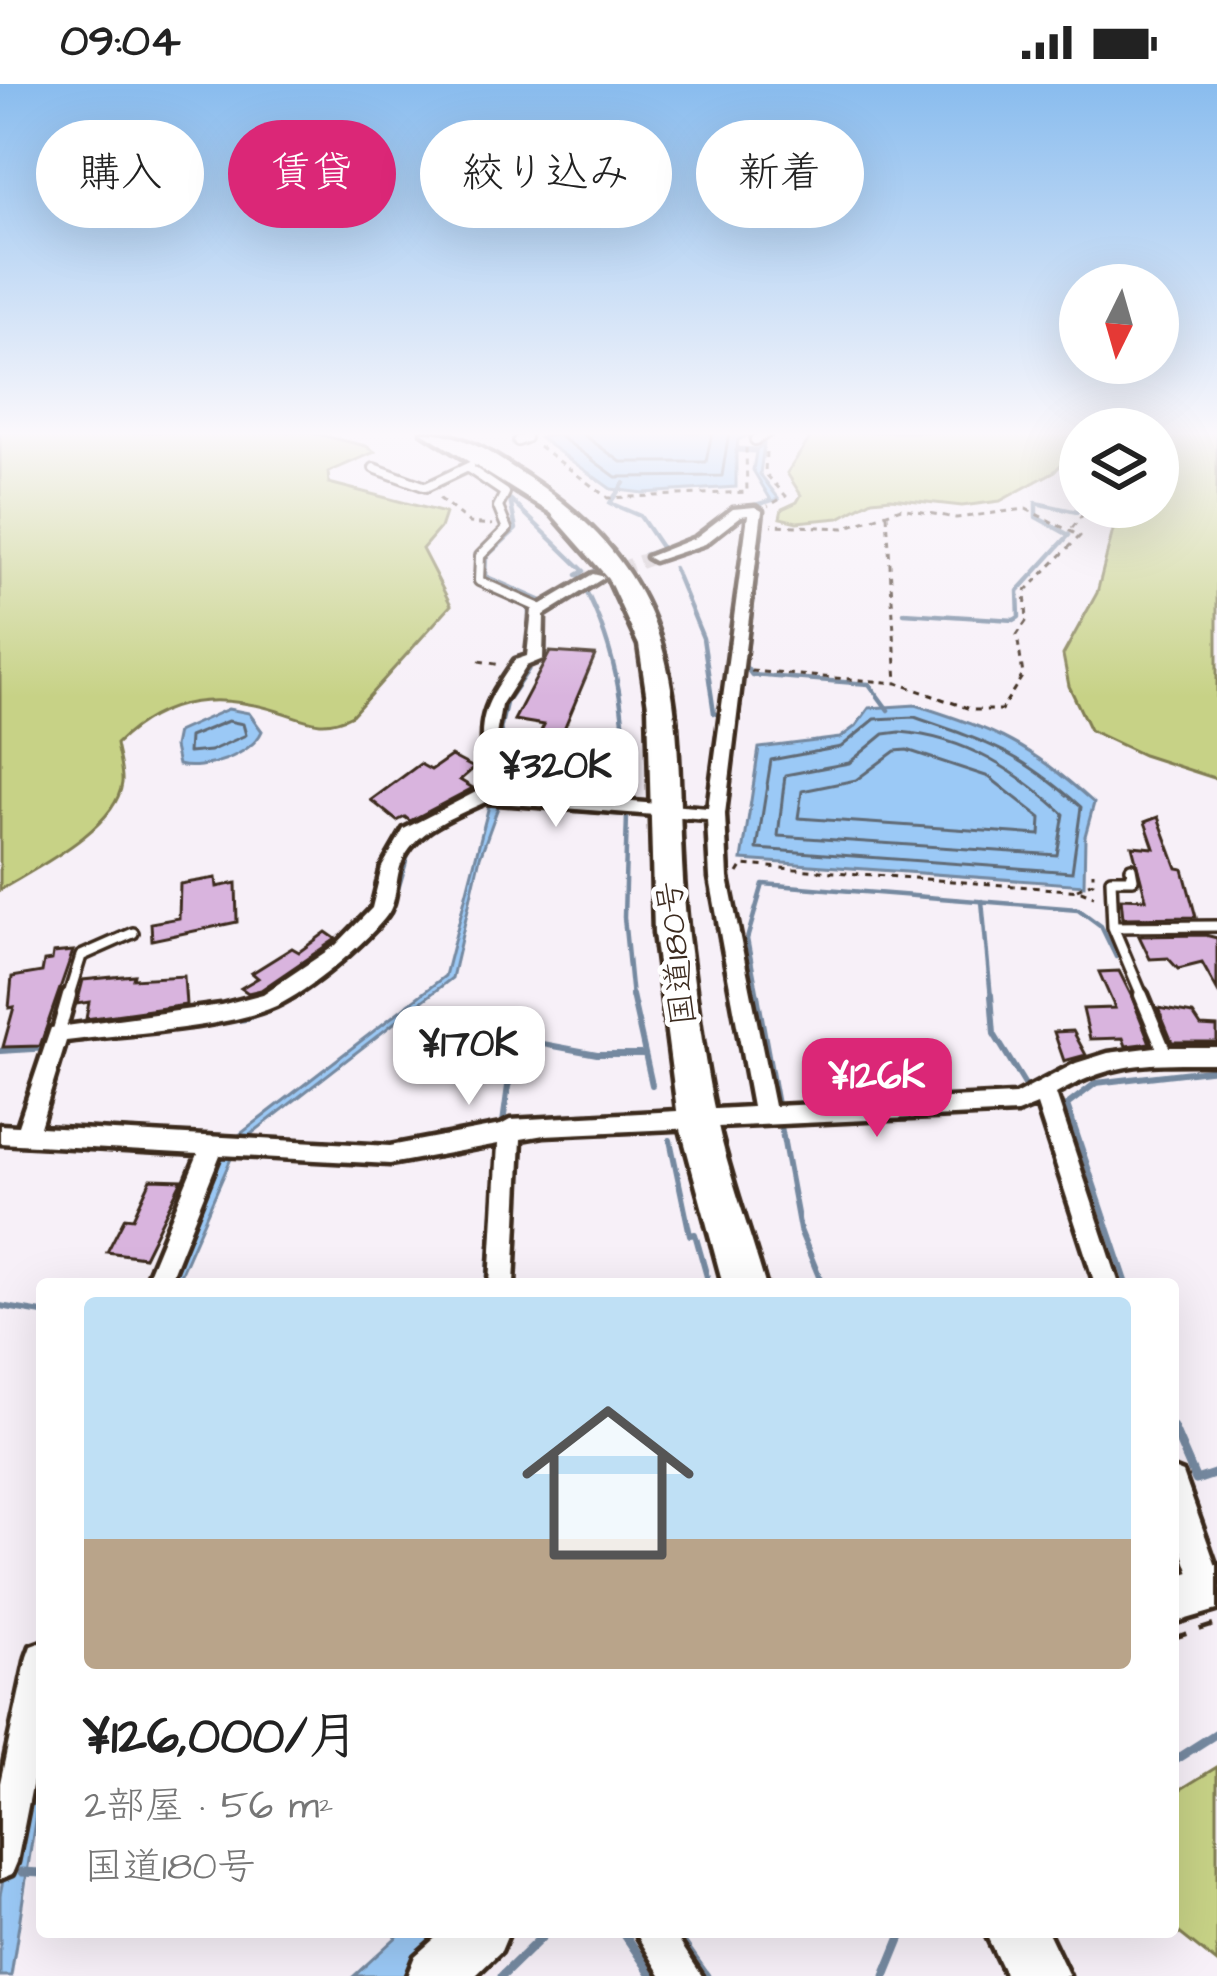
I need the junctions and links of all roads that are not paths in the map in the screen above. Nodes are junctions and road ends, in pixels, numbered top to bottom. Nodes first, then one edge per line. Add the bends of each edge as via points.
1 (504, 520) edge
2 (570, 520) edge
3 (726, 520) edge
4 (755, 520) edge
5 (654, 557) tunnel mouth
6 (598, 577) tunnel mouth
7 (538, 607) junction
8 (482, 796) junction
9 (664, 812) junction
10 (716, 814) junction
11 (1131, 868) dead end
12 (1217, 926) edge
13 (1113, 927) junction
14 (133, 933) dead end
15 (58, 1034) junction
16 (1166, 1055) junction
17 (1217, 1055) edge
18 (1045, 1094) junction
19 (765, 1115) junction
20 (697, 1118) junction
21 (510, 1129) junction
22 (27, 1133) junction
23 (0, 1134) edge
24 (211, 1149) junction
25 (158, 1278) edge
26 (502, 1278) edge
27 (742, 1278) edge
28 (1105, 1278) edge
29 (1179, 1506) edge
30 (1204, 1600) edge
31 (36, 1686) edge
32 (0, 1862) edge
33 (476, 1938) edge
34 (656, 1938) edge
35 (1018, 1938) edge
36 (435, 1976) edge
37 (684, 1976) edge
38 (1039, 1976) edge

1 - 7 lane via 477,575
2 - 9 highway, 国道180号 via 620,576 652,646
3 - 5 street via 700,541
4 - 10 street
6 - 7 street
7 - 8 street via 527,661 493,705 495,776
8 - 9 street
8 - 15 street via 419,824 391,867 379,913 343,950 271,1000
9 - 10 street
9 - 20 highway, 国道180号
10 - 19 street via 719,878
11 - 13 lane via 1133,879 1111,879
12 - 13 lane
13 - 16 lane
14 - 15 lane via 78,961
15 - 22 street
16 - 17 street
16 - 18 street via 1089,1066
18 - 19 street via 1017,1104
18 - 28 street
19 - 20 street
20 - 21 street
20 - 27 highway, 国道180号
21 - 24 street via 390,1155
21 - 26 street
22 - 23 street
22 - 24 street
24 - 25 street
29 - 30 street
31 - 32 street
33 - 36 main road
34 - 37 street
35 - 38 highway

